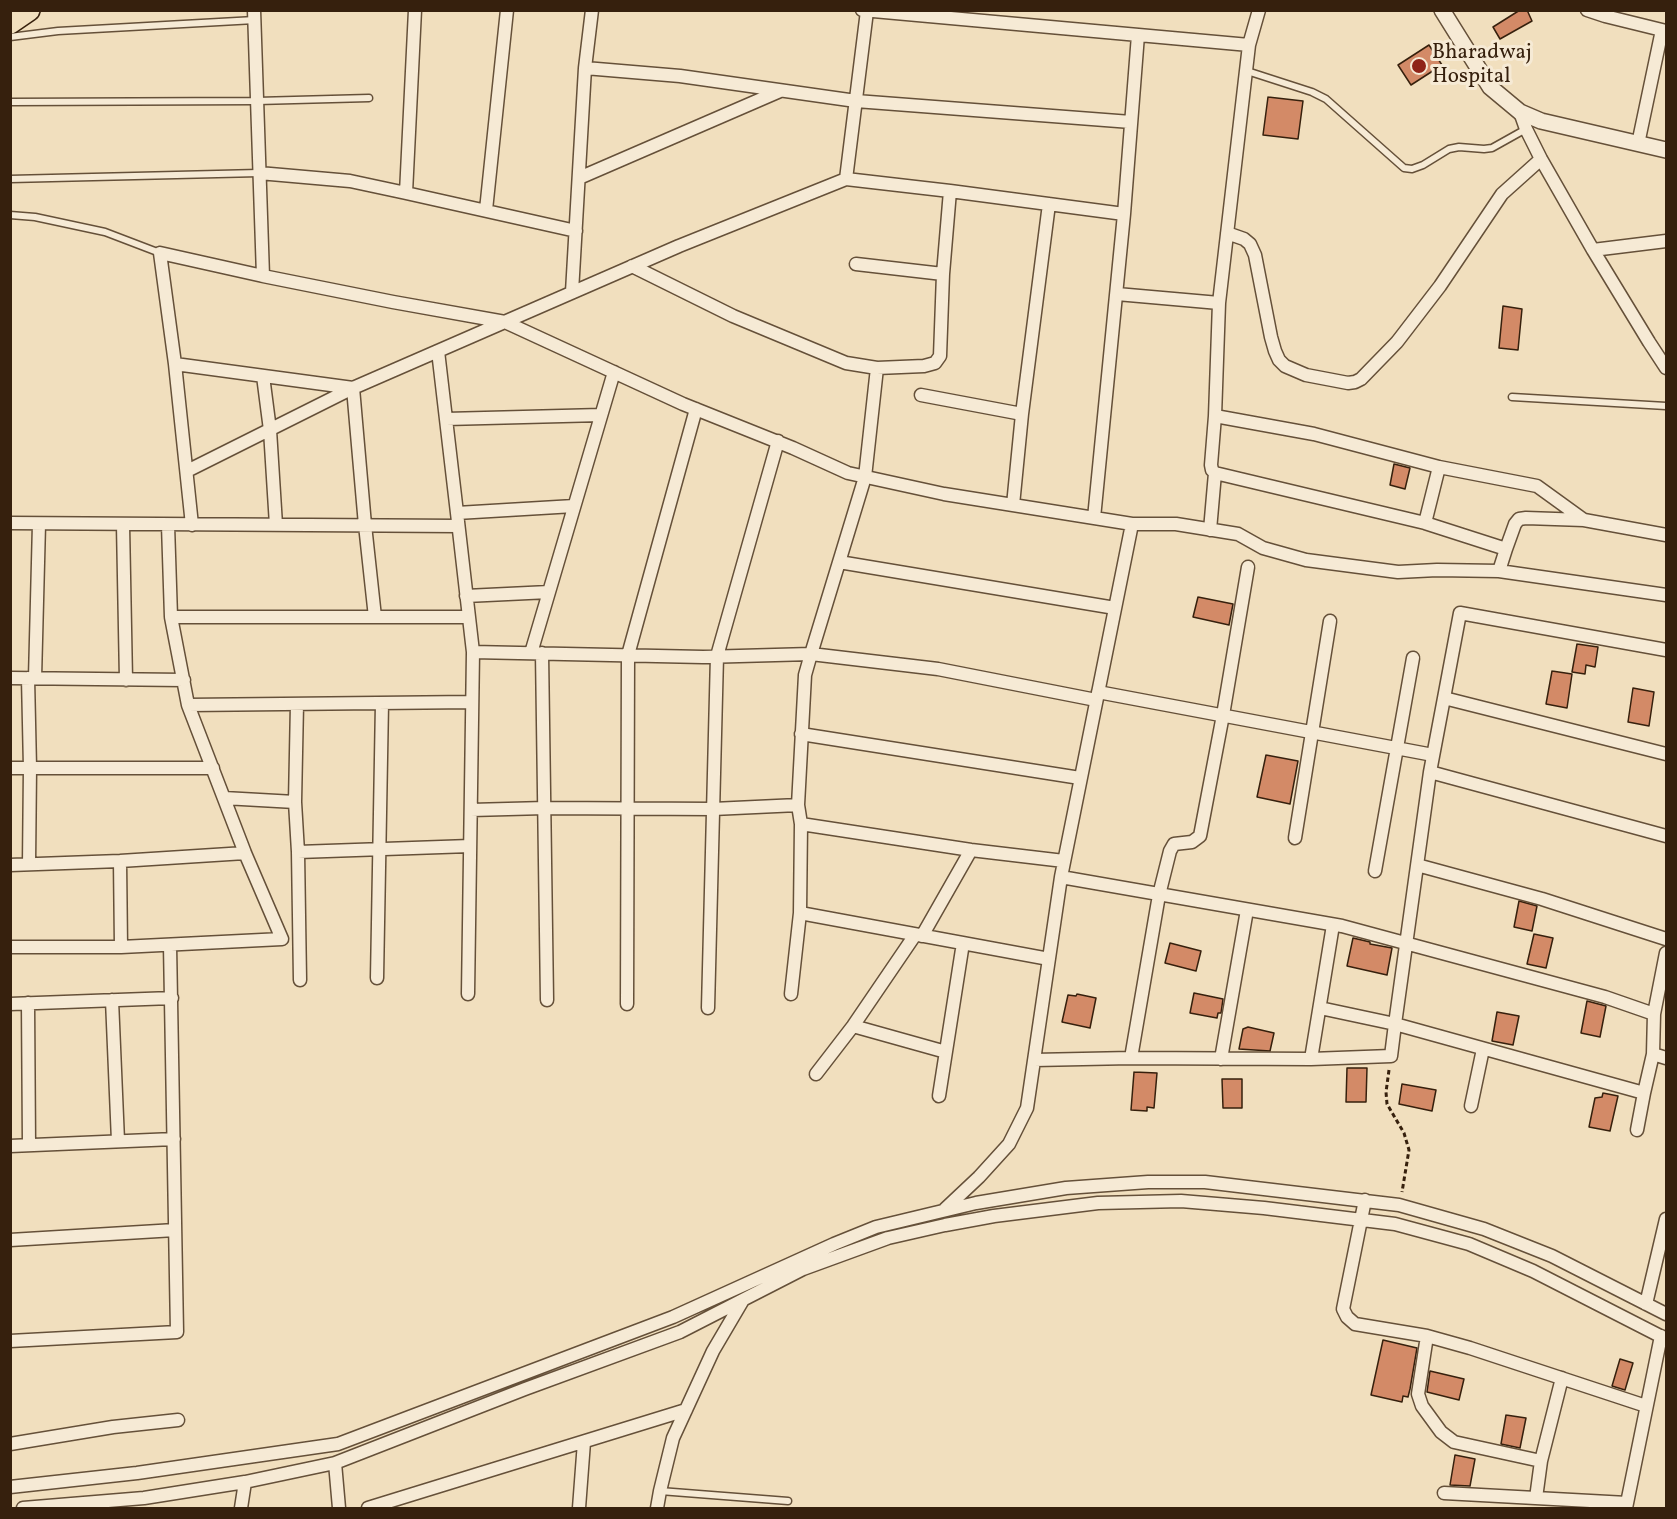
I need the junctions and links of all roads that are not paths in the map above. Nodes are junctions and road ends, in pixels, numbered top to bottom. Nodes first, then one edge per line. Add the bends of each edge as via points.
1 (29, 10) edge
2 (416, 10) edge
3 (507, 10) edge
4 (592, 10) edge
5 (862, 10) edge
6 (1259, 10) edge
7 (1442, 10) edge
8 (1587, 10) edge
9 (867, 11) edge
10 (255, 15) edge
11 (1618, 15) edge
12 (10, 23) edge
13 (1664, 30) edge
14 (1138, 35) junction
15 (10, 37) edge
16 (1250, 45) junction
17 (585, 68) junction
18 (1246, 71) junction
19 (782, 90) junction
20 (369, 98) dead end
21 (257, 100) junction
22 (856, 101) junction
23 (10, 102) edge
24 (1520, 112) junction
25 (1131, 122) junction
26 (1526, 129) junction
27 (1638, 144) junction
28 (1666, 150) edge
29 (1540, 159) junction
30 (259, 173) junction
31 (579, 178) junction
32 (10, 179) edge
33 (846, 179) junction
34 (950, 191) junction
35 (406, 193) junction
36 (1049, 204) junction
37 (486, 210) junction
38 (1124, 213) junction
39 (10, 215) edge
40 (576, 231) junction
41 (1227, 233) junction
42 (1666, 241) edge
43 (1593, 250) junction
44 (160, 253) junction
45 (856, 264) dead end
46 (632, 266) junction
47 (943, 274) junction
48 (263, 276) junction
49 (572, 292) junction
50 (1117, 294) junction
51 (1219, 303) junction
52 (506, 322) junction
53 (438, 351) junction
54 (175, 364) junction
55 (877, 368) junction
56 (1666, 368) edge
57 (614, 372) junction
58 (263, 376) junction
59 (353, 388) junction
60 (921, 395) dead end
61 (1512, 397) dead end
62 (1666, 406) edge
63 (696, 409) junction
64 (1022, 414) junction
65 (601, 415) junction
66 (1215, 416) junction
67 (446, 419) junction
68 (270, 430) junction
69 (778, 441) junction
70 (1439, 467) junction
71 (187, 471) junction
72 (1215, 474) junction
73 (865, 477) junction
74 (1013, 505) junction
75 (574, 506) junction
76 (457, 513) junction
77 (1094, 518) junction
78 (1584, 520) junction
79 (10, 523) edge
80 (1425, 523) junction
81 (39, 524) junction
82 (1132, 524) junction
83 (123, 525) junction
84 (168, 525) junction
85 (192, 525) junction
86 (276, 525) junction
87 (365, 525) junction
88 (458, 526) junction
89 (1210, 530) junction
90 (1666, 535) edge
91 (1506, 549) junction
92 (839, 562) junction
93 (1248, 567) dead end
94 (1498, 571) junction
95 (549, 592) junction
96 (1666, 595) edge
97 (466, 596) junction
98 (1115, 608) junction
99 (171, 617) junction
100 (375, 617) junction
101 (469, 617) junction
102 (1330, 621) dead end
103 (1666, 650) edge
104 (472, 652) junction
105 (536, 653) junction
106 (811, 654) junction
107 (628, 655) junction
108 (717, 656) junction
109 (1413, 658) dead end
110 (10, 678) edge
111 (32, 678) junction
112 (126, 680) junction
113 (184, 680) junction
114 (1097, 696) junction
115 (1444, 698) junction
116 (472, 702) junction
117 (382, 703) junction
118 (297, 704) junction
119 (188, 705) junction
120 (1223, 716) junction
121 (1313, 733) junction
122 (801, 734) junction
123 (1397, 748) junction
124 (1666, 754) edge
125 (1433, 755) junction
126 (10, 768) edge
127 (30, 768) junction
128 (213, 768) junction
129 (1430, 772) junction
130 (1080, 778) junction
131 (224, 798) junction
132 (295, 802) junction
133 (798, 805) junction
134 (545, 808) junction
135 (628, 809) junction
136 (713, 809) junction
137 (471, 810) junction
138 (801, 824) junction
139 (1666, 836) edge
140 (1295, 838) dead end
141 (470, 846) junction
142 (379, 849) junction
143 (971, 850) junction
144 (298, 852) junction
145 (245, 853) junction
146 (120, 861) junction
147 (1064, 861) junction
148 (29, 864) junction
149 (10, 865) edge
150 (1417, 865) junction
151 (1375, 871) dead end
152 (1061, 877) junction
153 (1159, 895) junction
154 (1247, 910) junction
155 (800, 913) junction
156 (1333, 925) junction
157 (918, 935) junction
158 (282, 939) junction
159 (299, 939) junction
160 (1666, 939) edge
161 (963, 943) junction
162 (1406, 944) junction
163 (170, 945) junction
164 (10, 947) edge
165 (121, 947) junction
166 (1666, 953) edge
167 (1049, 959) junction
168 (377, 978) dead end
169 (300, 980) dead end
170 (468, 994) dead end
171 (791, 994) dead end
172 (172, 998) junction
173 (112, 1000) junction
174 (547, 1000) dead end
175 (28, 1003) junction
176 (10, 1004) edge
177 (627, 1004) dead end
178 (708, 1008) dead end
179 (1320, 1008) junction
180 (1654, 1014) junction
181 (1395, 1024) junction
182 (853, 1026) junction
183 (1483, 1049) junction
184 (946, 1052) junction
185 (1653, 1054) junction
186 (1131, 1058) junction
187 (1666, 1058) edge
188 (1221, 1059) junction
189 (1311, 1059) junction
190 (1034, 1060) junction
191 (816, 1074) dead end
192 (1644, 1093) junction
193 (939, 1096) dead end
194 (1471, 1106) dead end
195 (1636, 1130) dead end
196 (174, 1139) junction
197 (118, 1141) junction
198 (29, 1145) junction
199 (10, 1146) edge
200 (1365, 1200) junction
201 (945, 1209) junction
202 (1361, 1220) junction
203 (945, 1225) junction
204 (1666, 1225) edge
205 (175, 1230) junction
206 (10, 1240) edge
207 (741, 1293) junction
208 (1646, 1304) junction
209 (1666, 1314) edge
210 (1427, 1336) junction
211 (1664, 1337) edge
212 (10, 1341) edge
213 (1562, 1378) junction
214 (1646, 1406) junction
215 (686, 1410) junction
216 (178, 1420) dead end
217 (584, 1442) junction
218 (10, 1444) edge
219 (1541, 1461) junction
220 (335, 1463) junction
221 (245, 1482) junction
222 (10, 1488) edge
223 (660, 1491) junction
224 (1444, 1493) dead end
225 (1536, 1498) junction
226 (788, 1501) dead end
227 (143, 1504) edge
228 (1627, 1506) edge
229 (31, 1508) edge
230 (241, 1509) edge
231 (339, 1509) edge
232 (368, 1509) edge
233 (579, 1509) edge
234 (657, 1509) edge

1 - 12 highway
2 - 35 street
3 - 37 street
4 - 17 street
5 - 9 street
6 - 16 street
7 - 24 street via 1490,87
8 - 11 street
9 - 14 street
9 - 22 street
10 - 15 lane
10 - 21 street
11 - 13 street
13 - 27 street
14 - 16 street
14 - 25 street
16 - 18 street
17 - 19 street
17 - 31 street
18 - 26 lane via 1326,99 1404,168 1423,165 1449,149 1492,148
18 - 41 street
19 - 22 street
19 - 31 street
20 - 21 lane
21 - 23 lane
21 - 30 street
22 - 25 street
22 - 33 street
24 - 26 street
24 - 27 street via 1541,121
25 - 38 street
26 - 29 street
27 - 28 street
29 - 41 street via 1502,194 1397,342 1355,382 1306,375 1279,360 1255,255 1244,239
29 - 43 street
30 - 32 lane
30 - 35 street via 350,181
30 - 48 street
31 - 40 street
33 - 34 street
33 - 46 street
34 - 36 street
34 - 47 street
35 - 37 street
36 - 38 street
36 - 64 street
37 - 40 street
38 - 50 street
39 - 44 lane via 105,232
40 - 49 street
41 - 51 street
42 - 43 street
43 - 56 street
44 - 48 street
44 - 54 street
45 - 47 street
46 - 49 street
46 - 55 street via 733,316 846,363
47 - 55 street via 940,356 935,363 924,366
48 - 52 street
49 - 52 street
50 - 51 street
50 - 77 street
51 - 66 street
52 - 53 street
52 - 57 street
53 - 59 street
53 - 67 street
54 - 58 street
54 - 71 street
55 - 73 street
57 - 63 street
57 - 65 street
58 - 59 street
58 - 68 street
59 - 68 street
59 - 87 street
60 - 64 street
61 - 62 lane
63 - 69 street
63 - 107 street
64 - 74 street
65 - 67 street
65 - 75 street
66 - 70 street via 1314,434
66 - 72 street via 1211,465
67 - 76 street
68 - 71 street
68 - 86 street
69 - 73 street
69 - 108 street
70 - 78 street via 1537,486
70 - 80 street
71 - 85 street
72 - 80 street
72 - 89 street
73 - 74 street
73 - 92 street
74 - 77 street
75 - 76 street
75 - 95 street
76 - 88 street
77 - 82 street
78 - 90 street
78 - 91 street via 1519,519
79 - 81 street
80 - 91 street
81 - 83 street
81 - 111 street
82 - 89 street via 1176,524
82 - 98 street
83 - 84 street
83 - 112 street
84 - 85 street
84 - 99 street
85 - 86 street
86 - 87 street
87 - 88 street
87 - 100 street
88 - 97 street
89 - 94 street via 1238,534 1263,548 1306,560 1398,572
91 - 94 street
92 - 98 street
92 - 106 street
93 - 120 street
94 - 96 street
95 - 97 street
95 - 105 street
97 - 101 street
98 - 114 street
99 - 100 street
99 - 113 street
100 - 101 street
101 - 104 street
102 - 121 street
103 - 115 street via 1460,613
104 - 105 street
104 - 116 street
105 - 107 street
105 - 134 street
106 - 108 street
106 - 114 street via 938,669
106 - 122 street via 805,675
107 - 108 street
107 - 135 street
108 - 136 street
109 - 123 street
110 - 111 street
111 - 112 street
111 - 127 street
112 - 113 street
113 - 119 street
114 - 120 street
114 - 130 street
115 - 124 street
115 - 125 street
116 - 117 street
116 - 137 street
117 - 118 street
117 - 142 street
118 - 119 street
118 - 132 street
119 - 128 street
120 - 121 street
120 - 153 street via 1200,836 1192,842 1174,843
121 - 123 street
121 - 140 street
122 - 130 street
122 - 133 street
123 - 125 street
123 - 151 street
125 - 129 street
126 - 127 street
127 - 128 street
127 - 148 street
128 - 131 street
129 - 139 street
129 - 150 street
130 - 147 street
131 - 132 street
131 - 145 street
132 - 144 street
133 - 136 street
133 - 138 street
134 - 135 street
134 - 137 street
134 - 174 street
135 - 136 street
135 - 177 street
136 - 178 street
137 - 141 street
138 - 143 street
138 - 155 street
141 - 142 street
141 - 170 street
142 - 144 street
142 - 168 street
143 - 147 street
143 - 157 street
144 - 159 street
145 - 146 street
145 - 158 street
146 - 148 street
146 - 165 street
147 - 152 street
148 - 149 street
150 - 160 street via 1542,899
150 - 162 street
152 - 153 street
152 - 167 street
153 - 154 street
153 - 186 street
154 - 156 street
154 - 188 street
155 - 157 street
155 - 171 street
156 - 162 street
156 - 179 street
157 - 161 street
157 - 182 street
158 - 159 street
158 - 163 street
159 - 169 street
161 - 167 street
161 - 184 street
162 - 180 street via 1605,997
162 - 181 street
163 - 165 street
163 - 172 street
164 - 165 street
166 - 180 street
167 - 190 street
172 - 173 street
172 - 196 street
173 - 175 street
173 - 197 street
175 - 176 street
175 - 198 street
179 - 181 street
179 - 189 street
180 - 185 street
181 - 183 street
181 - 189 street via 1391,1056
182 - 184 street
182 - 191 street
183 - 192 street
183 - 194 street
184 - 193 street
185 - 187 street
185 - 192 street
186 - 188 street
186 - 190 street
188 - 189 street
190 - 201 street via 1027,1108 1009,1144
192 - 195 street
196 - 197 street
196 - 205 street
197 - 198 street
198 - 199 street
200 - 201 street via 1205,1182 1148,1182 1066,1188
200 - 202 street
200 - 208 street via 1399,1205 1484,1229 1552,1256
201 - 203 street
201 - 207 street via 876,1227 834,1244
202 - 203 street via 1180,1201 1098,1203
202 - 210 street via 1343,1309 1347,1317 1355,1324
202 - 211 street via 1395,1224 1469,1244 1533,1271
203 - 207 street via 888,1238
204 - 208 street
205 - 206 street
205 - 212 street via 177,1332
207 - 215 street
207 - 220 street via 680,1332
207 - 222 street via 338,1444
208 - 209 street
210 - 213 street
210 - 219 street via 1418,1394 1441,1432 1454,1442
211 - 214 street
213 - 214 street
213 - 219 street
214 - 228 street
215 - 217 street
215 - 223 street via 673,1438
216 - 218 street
217 - 232 street
217 - 233 street
219 - 225 street
220 - 221 street
220 - 231 street
221 - 227 street
221 - 230 street
223 - 226 lane
223 - 234 street
224 - 225 street
225 - 228 street
227 - 229 street

